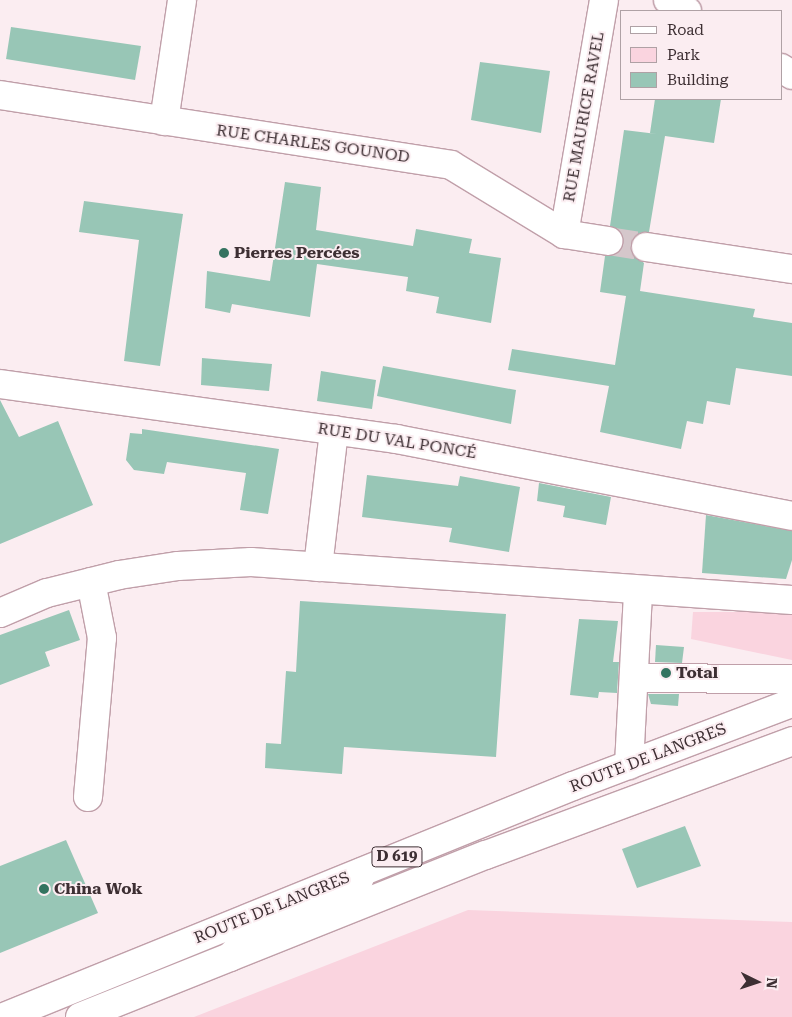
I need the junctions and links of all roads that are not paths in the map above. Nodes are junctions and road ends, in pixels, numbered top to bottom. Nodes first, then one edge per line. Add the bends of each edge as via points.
1 (182, 0) edge
2 (604, 0) edge
3 (668, 0) edge
4 (684, 10) edge
5 (0, 95) edge
6 (164, 121) junction
7 (564, 234) junction
8 (608, 241) tunnel mouth
9 (646, 247) tunnel mouth
10 (792, 269) edge
11 (0, 384) edge
12 (334, 430) junction
13 (792, 516) edge
14 (318, 566) junction
15 (91, 582) junction
16 (638, 592) junction
17 (792, 600) edge
18 (0, 613) edge
19 (634, 678) junction
20 (792, 679) edge
21 (792, 703) edge
22 (792, 741) edge
23 (629, 765) junction
24 (88, 798) dead end
25 (362, 872) junction
26 (230, 957) junction
27 (4, 1017) edge
28 (80, 1017) edge

1 - 6 street
2 - 7 street, RUE MAURICE RAVEL
3 - 4 street
5 - 6 street, RUE CHARLES GOUNOD
6 - 7 street, RUE CHARLES GOUNOD via 451,164
7 - 8 street, RUE CHARLES GOUNOD
9 - 10 street
11 - 12 street, RUE DU VAL PONCÉ
12 - 13 street, RUE DU VAL PONCÉ via 528,463
12 - 14 street
14 - 15 street via 251,562 187,565
14 - 16 street
15 - 18 street via 47,593
15 - 24 street via 102,638
16 - 17 street
16 - 19 street
19 - 20 street
19 - 23 street
21 - 23 street, ROUTE DE LANGRES / D 619
22 - 26 street, D 619 via 486,855
23 - 25 street, ROUTE DE LANGRES / D 619
25 - 26 street via 357,885 346,895 256,930
25 - 27 street, ROUTE DE LANGRES / D 619
26 - 28 street, D 619

